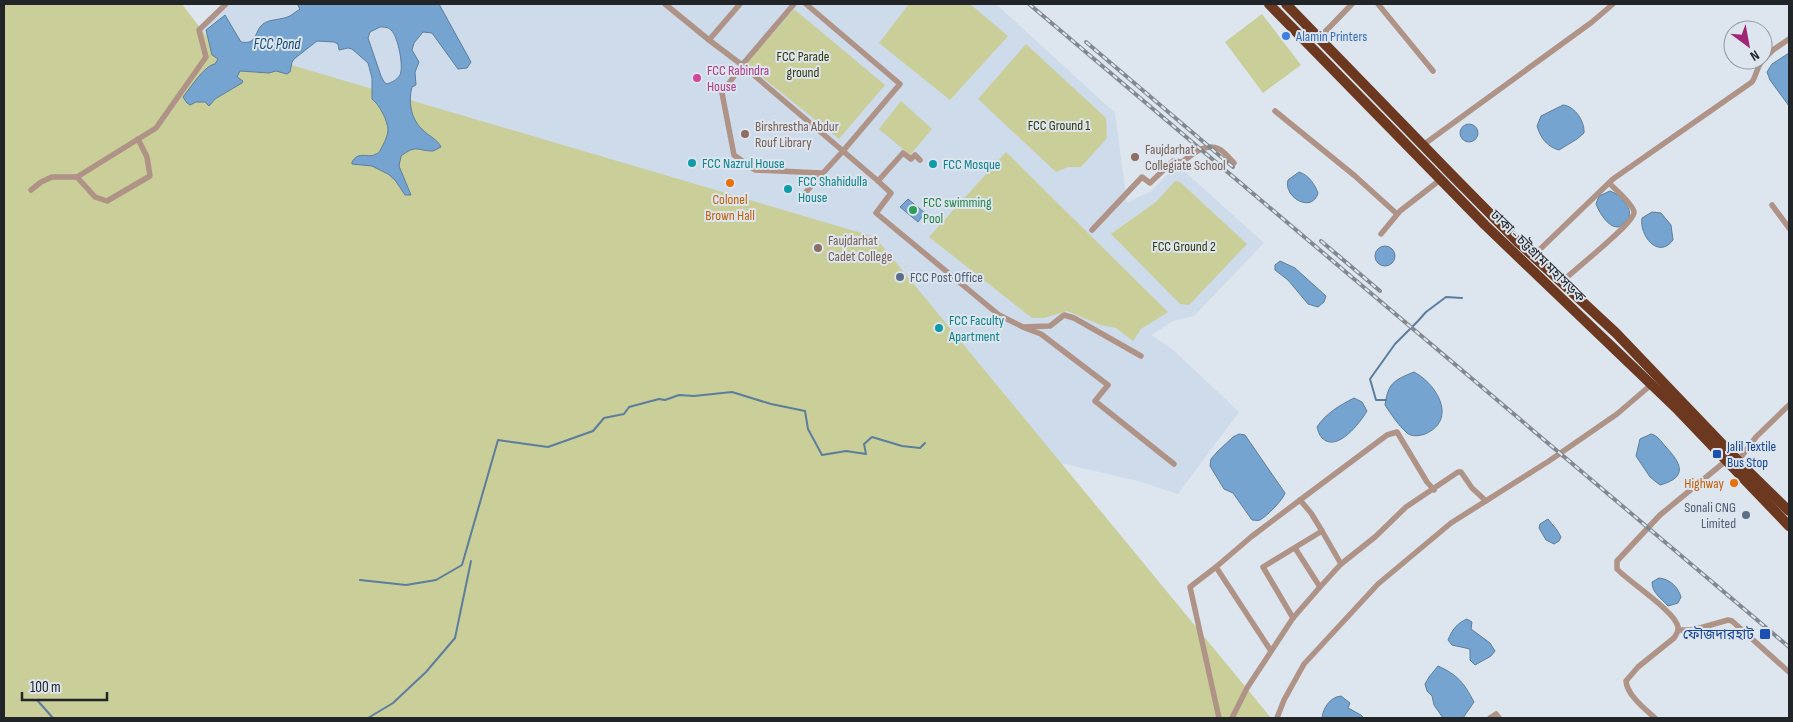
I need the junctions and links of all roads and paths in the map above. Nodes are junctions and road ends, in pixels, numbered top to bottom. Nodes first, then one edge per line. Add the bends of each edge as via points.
1 (226, 4) edge
2 (665, 4) edge
3 (740, 4) edge
4 (794, 4) edge
5 (806, 4) edge
6 (1269, 4) edge
7 (1286, 4) edge
8 (1352, 4) edge
9 (1378, 4) edge
10 (1613, 4) edge
11 (1320, 37) junction
12 (1789, 39) edge
13 (710, 40) junction
14 (1773, 50) edge
15 (742, 65) junction
16 (1433, 70) dead end
17 (1756, 70) edge
18 (1275, 111) dead end
19 (138, 139) junction
20 (1424, 145) junction
21 (843, 151) junction
22 (920, 160) dead end
23 (1234, 163) dead end
24 (822, 173) junction
25 (77, 177) junction
26 (1440, 180) junction
27 (878, 182) junction
28 (1609, 183) junction
29 (31, 190) dead end
30 (805, 193) dead end
31 (1772, 205) dead end
32 (1397, 214) junction
33 (1789, 228) edge
34 (1092, 230) dead end
35 (1381, 234) dead end
36 (1534, 255) junction
37 (1562, 282) junction
38 (1023, 327) junction
39 (1141, 356) dead end
40 (1652, 384) junction
41 (1789, 405) edge
42 (1727, 460) junction
43 (1738, 461) junction
44 (1174, 464) dead end
45 (1434, 490) junction
46 (1300, 500) junction
47 (1486, 501) junction
48 (1787, 505) edge
49 (1789, 526) edge
50 (1322, 531) junction
51 (1295, 548) junction
52 (1341, 564) junction
53 (1216, 567) junction
54 (1320, 588) junction
55 (1293, 618) junction
56 (1678, 630) junction
57 (1271, 652) junction
58 (1789, 672) edge
59 (1219, 718) edge
60 (1232, 718) edge
61 (1277, 718) edge
62 (1490, 718) edge
63 (1499, 718) edge
64 (1655, 718) edge

1 - 19 street via 199,30 206,56 204,60 156,128
2 - 13 street
3 - 13 street
4 - 15 street
5 - 21 street via 900,84
6 - 26 highway, ঢাকা - চট্টগ্রাম মহাসড়ক
7 - 11 highway, ঢাকা - চট্টগ্রাম মহাসড়ক
8 - 11 street
9 - 16 street
10 - 20 street
11 - 20 highway, ঢাকা - চট্টগ্রাম মহাসড়ক
12 - 14 street
13 - 15 street
15 - 21 street
15 - 24 street via 722,93 734,155 756,170
17 - 28 street via 1755,78 1745,87
18 - 32 street
19 - 25 street
19 - 25 street via 147,158 150,176 140,183 107,201 94,197
20 - 36 highway, ঢাকা - চট্টগ্রাম মহাসড়ক
21 - 24 street
21 - 27 street
22 - 27 street via 915,155 911,159 902,153
23 - 34 street via 1219,149 1211,148 1200,150 1182,162 1173,161 1150,183 1142,177
24 - 30 street
25 - 29 street via 52,177
26 - 32 street
26 - 40 highway, ঢাকা - চট্টগ্রাম মহাসড়ক
27 - 38 street via 891,193 876,213 999,315
28 - 36 street
28 - 37 street via 1630,205 1633,217
31 - 33 street
32 - 35 street
36 - 37 highway, ঢাকা - চট্টগ্রাম মহাসড়ক
37 - 43 highway, ঢাকা - চট্টগ্রাম মহাসড়ক
38 - 39 street via 1050,326 1064,314
38 - 44 street via 1041,334 1108,385 1095,401
40 - 42 highway, ঢাকা - চট্টগ্রাম মহাসড়ক
40 - 47 street via 1617,414
41 - 43 street via 1756,437
42 - 49 highway, ঢাকা - চট্টগ্রাম মহাসড়ক
42 - 56 street via 1660,515 1617,560 1617,569 1674,620
43 - 48 highway, ঢাকা - চট্টগ্রাম মহাসড়ক
45 - 46 street via 1397,432 1372,445
45 - 47 street via 1461,472
45 - 52 street via 1406,507
46 - 50 street
46 - 53 street
47 - 61 street via 1451,523 1378,584 1304,664
50 - 51 street
50 - 52 street
51 - 54 street
51 - 55 street via 1263,567
52 - 54 street
53 - 57 street
53 - 59 street via 1190,587
54 - 55 street
55 - 57 street
56 - 58 street via 1732,621
56 - 64 street via 1674,638 1626,681 1631,693
57 - 60 street
62 - 63 street via 1496,714

